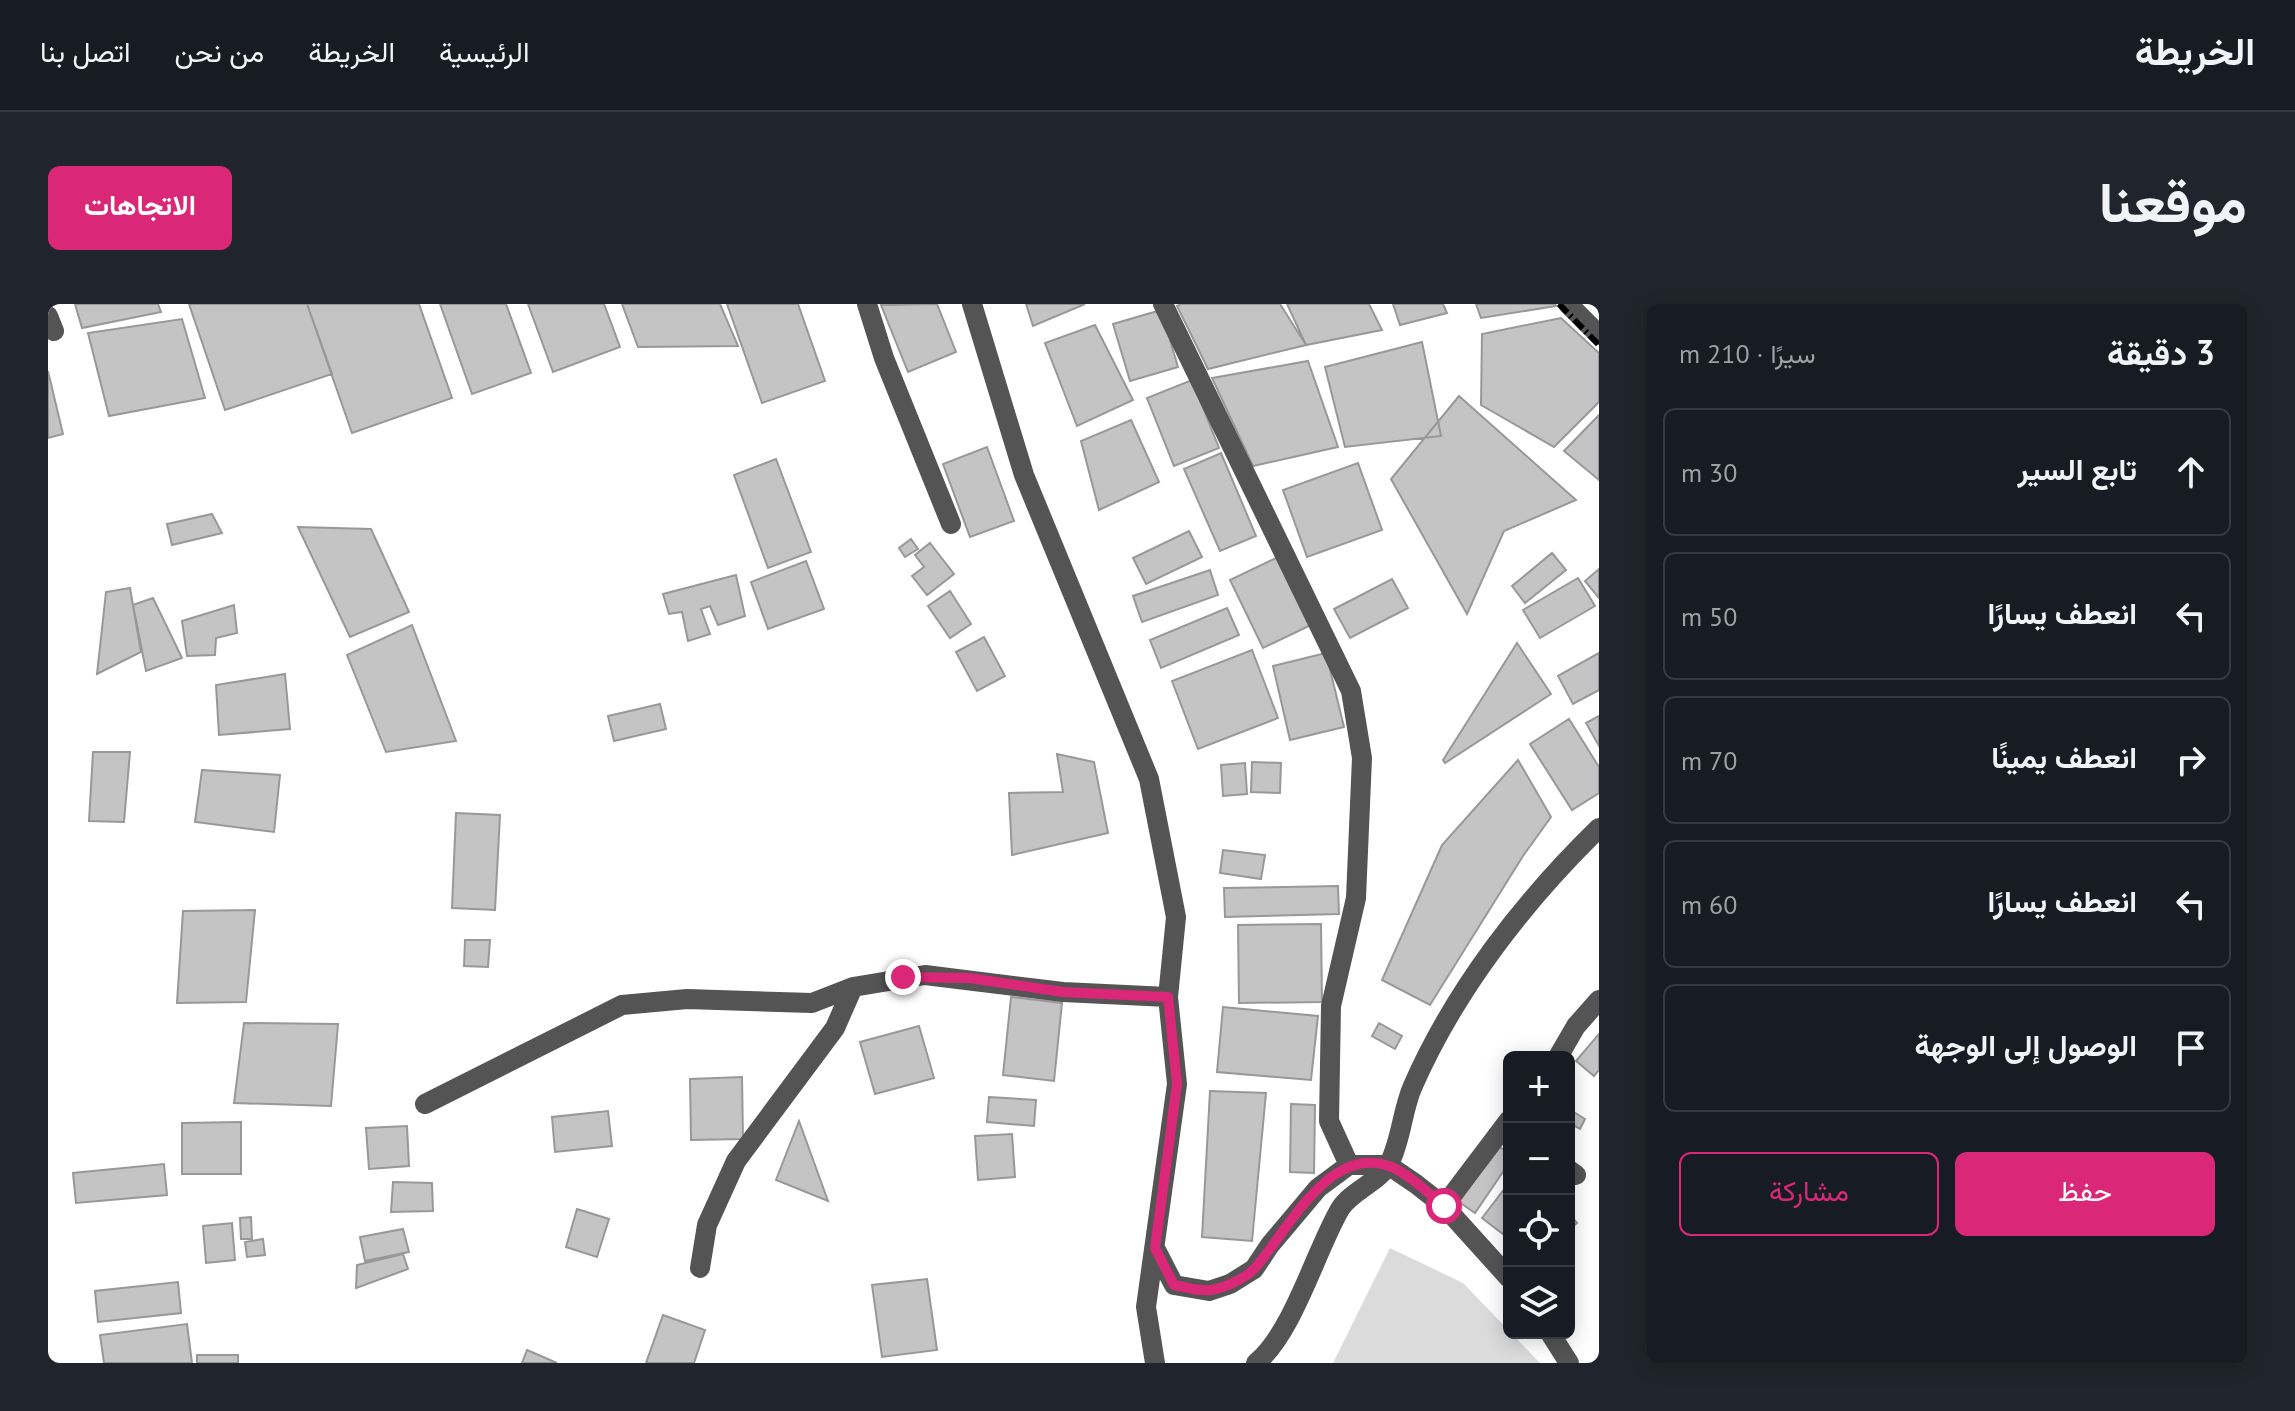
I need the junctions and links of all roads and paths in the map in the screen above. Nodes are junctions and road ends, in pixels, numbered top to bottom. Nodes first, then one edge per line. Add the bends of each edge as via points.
1 (867, 304) edge
2 (972, 304) edge
3 (1163, 304) edge
4 (1568, 304) edge
5 (1599, 335) edge
6 (951, 524) dead end
7 (1599, 828) edge
8 (853, 987) junction
9 (1168, 997) junction
10 (1599, 1000) edge
11 (1561, 1051) edge
12 (425, 1104) dead end
13 (1503, 1131) edge
14 (1349, 1165) junction
15 (1388, 1165) junction
16 (1444, 1206) junction
17 (1155, 1248) junction
18 (700, 1268) dead end
19 (1503, 1271) edge
20 (1554, 1339) edge
21 (1155, 1363) edge
22 (1256, 1363) edge
23 (1569, 1363) edge

1 - 6 street
2 - 9 street via 1024,475 1149,779 1176,917
3 - 14 street via 1351,691 1362,758 1356,898 1331,1006 1329,1121
4 - 5 street
7 - 15 street via 1550,876 1440,1031 1411,1090
8 - 9 street via 925,975 1063,992
8 - 12 street via 812,1003 687,999 622,1005
8 - 18 street via 835,1028 736,1161 707,1225
9 - 17 street via 1177,1084
10 - 11 street
13 - 16 street
14 - 15 street
14 - 17 street via 1318,1188 1254,1269 1230,1284 1209,1291 1174,1285
15 - 16 street
15 - 22 street via 1342,1207 1308,1281
16 - 19 street
17 - 21 street via 1146,1307
20 - 23 street

